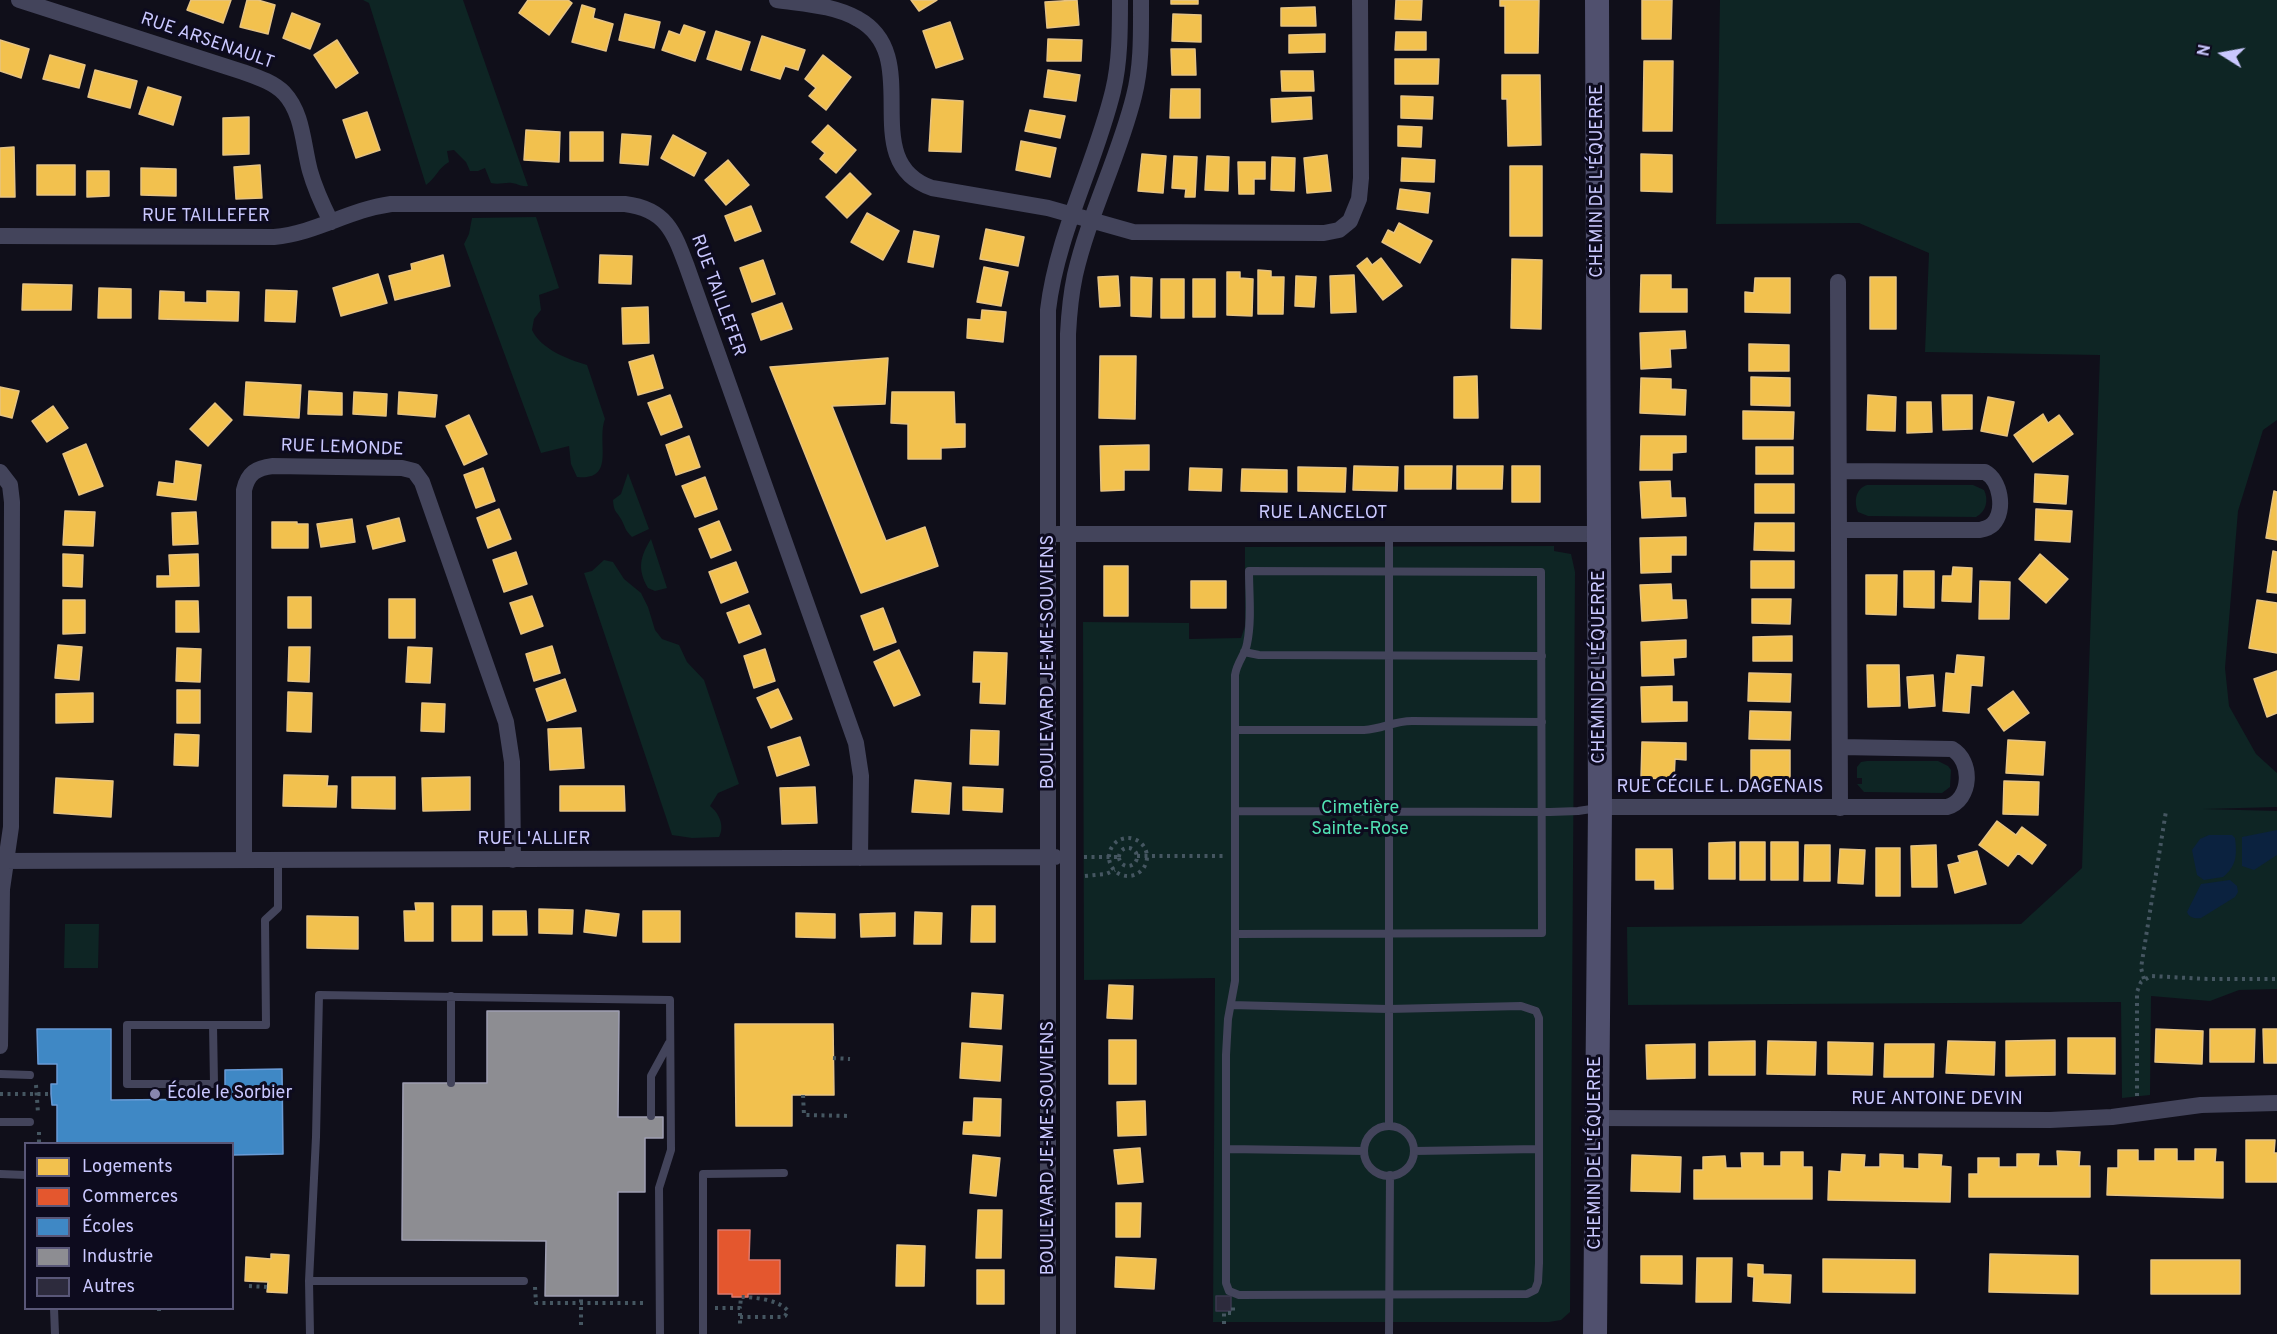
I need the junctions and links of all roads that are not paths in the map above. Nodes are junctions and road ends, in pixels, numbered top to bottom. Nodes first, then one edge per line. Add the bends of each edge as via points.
1 (19, 0) edge
2 (777, 0) edge
3 (1120, 0) edge
4 (1141, 0) edge
5 (1360, 0) edge
6 (1597, 0) edge
7 (1072, 215) junction
8 (1092, 221) junction
9 (331, 222) junction
10 (0, 236) edge
11 (1838, 282) dead end
12 (1839, 471) junction
13 (0, 472) edge
14 (1839, 531) junction
15 (1068, 534) junction
16 (1389, 534) junction
17 (1599, 534) junction
18 (1047, 535) junction
19 (1388, 572) junction
20 (1244, 652) junction
21 (1389, 656) junction
22 (1542, 656) junction
23 (1542, 722) junction
24 (1388, 724) junction
25 (1235, 730) junction
26 (1840, 747) junction
27 (1600, 807) junction
28 (1840, 808) junction
29 (1235, 811) junction
30 (1389, 811) junction
31 (1542, 811) junction
32 (1047, 857) junction
33 (1075, 857) junction
34 (860, 858) junction
35 (243, 859) junction
36 (278, 859) junction
37 (3, 860) edge
38 (513, 860) junction
39 (1388, 933) junction
40 (1236, 934) junction
41 (451, 996) junction
42 (1231, 1005) junction
43 (1388, 1008) junction
44 (213, 1025) junction
45 (670, 1041) junction
46 (0, 1046) edge
47 (0, 1074) edge
48 (30, 1074) dead end
49 (451, 1083) dead end
50 (2277, 1103) edge
51 (651, 1116) dead end
52 (1596, 1118) junction
53 (0, 1122) edge
54 (30, 1122) dead end
55 (1389, 1126) junction
56 (1227, 1149) junction
57 (1539, 1149) junction
58 (1414, 1150) junction
59 (1364, 1151) junction
60 (784, 1173) dead end
61 (0, 1174) edge
62 (24, 1175) edge
63 (1390, 1175) junction
64 (309, 1281) junction
65 (524, 1281) dead end
66 (1389, 1296) junction
67 (54, 1310) edge
68 (54, 1334) edge
69 (310, 1334) edge
70 (660, 1334) edge
71 (703, 1334) edge
72 (1048, 1334) edge
73 (1068, 1334) edge
74 (1389, 1334) edge
75 (1595, 1334) edge

1 - 9 street, RUE ARSENAULT via 243,72 280,90 293,105 314,183
2 - 7 street via 848,13 877,34 890,68 897,159 917,182
3 - 7 street, BOULEVARD JE-ME-SOUVIENS via 1113,89
4 - 8 street, BOULEVARD JE-ME-SOUVIENS via 1137,85
5 - 8 street via 1360,191 1354,214 1345,226 1324,233 1142,232
6 - 17 street, CHEMIN DE L'ÉQUERRE
7 - 8 street
7 - 18 street, BOULEVARD JE-ME-SOUVIENS via 1054,270 1048,310
8 - 15 street, BOULEVARD JE-ME-SOUVIENS via 1075,274 1069,320
9 - 10 street, RUE TAILLEFER via 307,232 264,238
9 - 34 street, RUE TAILLEFER via 391,204 614,204 648,209 666,222 679,244 856,743 861,776
11 - 12 street, RUE CÉCILE L. DAGENAIS
12 - 14 street, RUE CÉCILE L. DAGENAIS
12 - 14 street via 1985,472 1995,480 1999,501 1995,522 1980,530
13 - 37 street via 10,485 12,502 11,827
14 - 26 street, RUE CÉCILE L. DAGENAIS
15 - 16 street, RUE LANCELOT
15 - 18 street, RUE LANCELOT
15 - 33 street, BOULEVARD JE-ME-SOUVIENS
16 - 17 street, RUE LANCELOT
16 - 19 lane
17 - 27 street, CHEMIN DE L'ÉQUERRE
18 - 32 street, BOULEVARD JE-ME-SOUVIENS
19 - 20 lane via 1249,572 1248,637
19 - 21 lane
19 - 22 lane via 1541,572
20 - 21 lane
20 - 25 lane via 1236,666
21 - 22 lane
21 - 24 lane
22 - 23 lane
23 - 24 lane
23 - 31 lane
24 - 25 lane via 1364,730
24 - 30 lane
25 - 29 lane
26 - 28 street, RUE CÉCILE L. DAGENAIS
26 - 28 street, RUE CÉCILE L. DAGENAIS via 1952,749 1962,758 1966,778 1962,798 1947,807
27 - 28 street, RUE CÉCILE L. DAGENAIS
27 - 31 lane
27 - 52 street, CHEMIN DE L'ÉQUERRE
29 - 30 lane
29 - 40 lane
30 - 31 lane
30 - 39 lane
31 - 39 lane via 1542,933
32 - 33 street, RUE L'ALLIER
32 - 34 street, RUE L'ALLIER
32 - 72 street, BOULEVARD JE-ME-SOUVIENS
33 - 73 street, BOULEVARD JE-ME-SOUVIENS
34 - 38 street, RUE L'ALLIER
35 - 36 street, RUE L'ALLIER
35 - 37 street, RUE L'ALLIER
35 - 38 street, RUE LEMONDE via 244,490 251,473 273,466 402,468 414,471 422,482 506,722 512,762
36 - 38 street, RUE L'ALLIER
36 - 44 lane via 278,908 265,920 266,1025
37 - 46 street
39 - 40 lane
39 - 43 lane
40 - 42 lane
41 - 45 lane via 670,1000
41 - 49 lane
41 - 64 lane via 319,995
42 - 43 lane
42 - 56 lane via 1226,1047
43 - 55 lane
43 - 57 lane via 1521,1006 1536,1011
44 - 44 lane via 127,1025 127,1083 214,1084
45 - 51 lane via 651,1076
45 - 70 lane via 670,1150 659,1188
47 - 48 lane
50 - 52 street, RUE ANTOINE DEVIN via 2189,1106 2112,1117 2037,1120
52 - 75 street, CHEMIN DE L'ÉQUERRE
53 - 54 lane
55 - 58 lane via 1402,1129
55 - 59 lane via 1372,1133
56 - 59 lane
56 - 66 lane via 1229,1291 1247,1295
57 - 58 lane
57 - 66 lane via 1539,1275 1533,1293
58 - 63 lane via 1406,1168
59 - 63 lane via 1373,1170
60 - 71 lane via 703,1174
61 - 62 lane
63 - 66 lane
64 - 65 lane
64 - 69 lane
66 - 74 lane
67 - 68 lane

